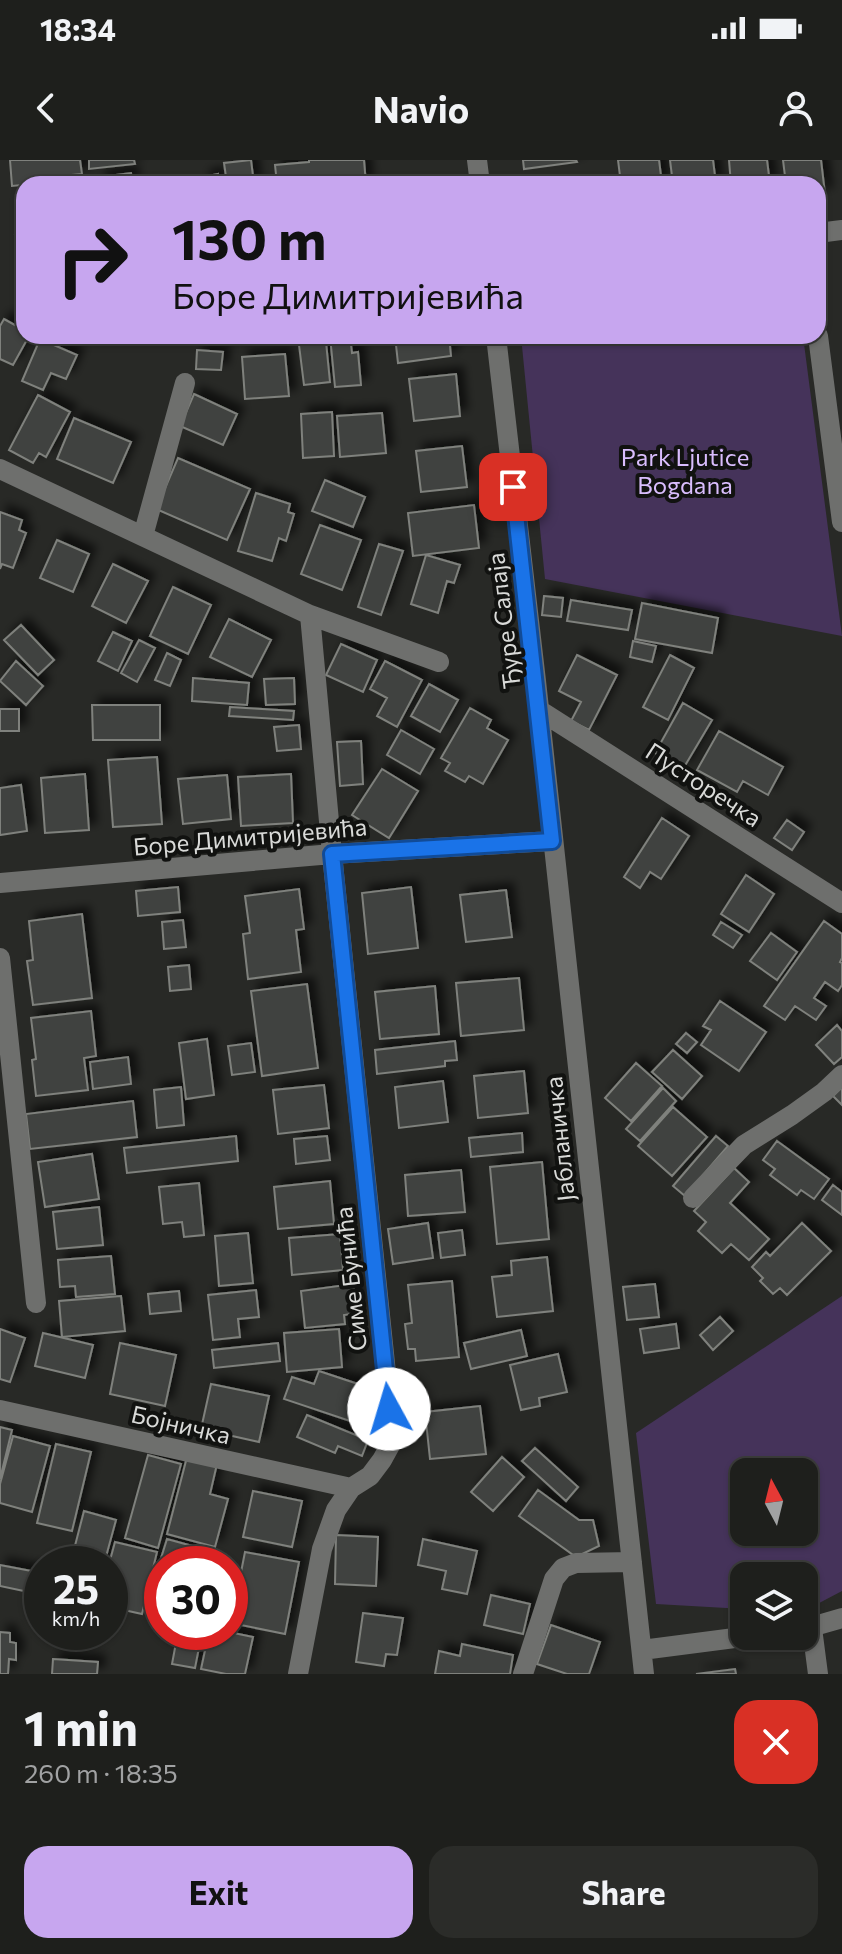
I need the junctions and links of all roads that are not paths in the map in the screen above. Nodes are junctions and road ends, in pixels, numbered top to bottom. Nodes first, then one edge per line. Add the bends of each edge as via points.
1 (497, 344) edge
2 (819, 344) edge
3 (185, 383) dead end
4 (0, 469) edge
5 (842, 522) edge
6 (143, 536) junction
7 (310, 615) junction
8 (439, 662) dead end
9 (539, 710) junction
10 (552, 841) junction
11 (332, 854) junction
12 (0, 883) edge
13 (842, 903) edge
14 (0, 958) edge
15 (842, 1075) edge
16 (693, 1198) dead end
17 (36, 1303) dead end
18 (0, 1410) edge
19 (351, 1488) junction
20 (632, 1562) junction
21 (842, 1618) edge
22 (818, 1626) edge
23 (730, 1639) edge
24 (642, 1650) junction
25 (813, 1650) edge
26 (298, 1674) edge
27 (523, 1674) edge
28 (644, 1674) edge
29 (818, 1674) edge

1 - 9 street, Ђуре Салаја
2 - 5 street
3 - 6 street
4 - 6 street
6 - 7 street
7 - 8 street
7 - 11 street
9 - 10 street, Јабланичка
9 - 13 street, Пусторечка
10 - 11 street, Боре Димитријевића
10 - 20 street, Јабланичка
11 - 12 street, Боре Димитријевића
11 - 19 street, Симе Бунића via 393,1440 370,1476
14 - 17 street
15 - 16 street via 744,1145
18 - 19 street, Бојничка
19 - 26 street, Симе Бунића via 336,1510 322,1549
20 - 24 street, Јабланичка
20 - 27 street via 563,1568 554,1579
21 - 22 street
23 - 24 street
24 - 28 street, Јабланичка
25 - 29 street

